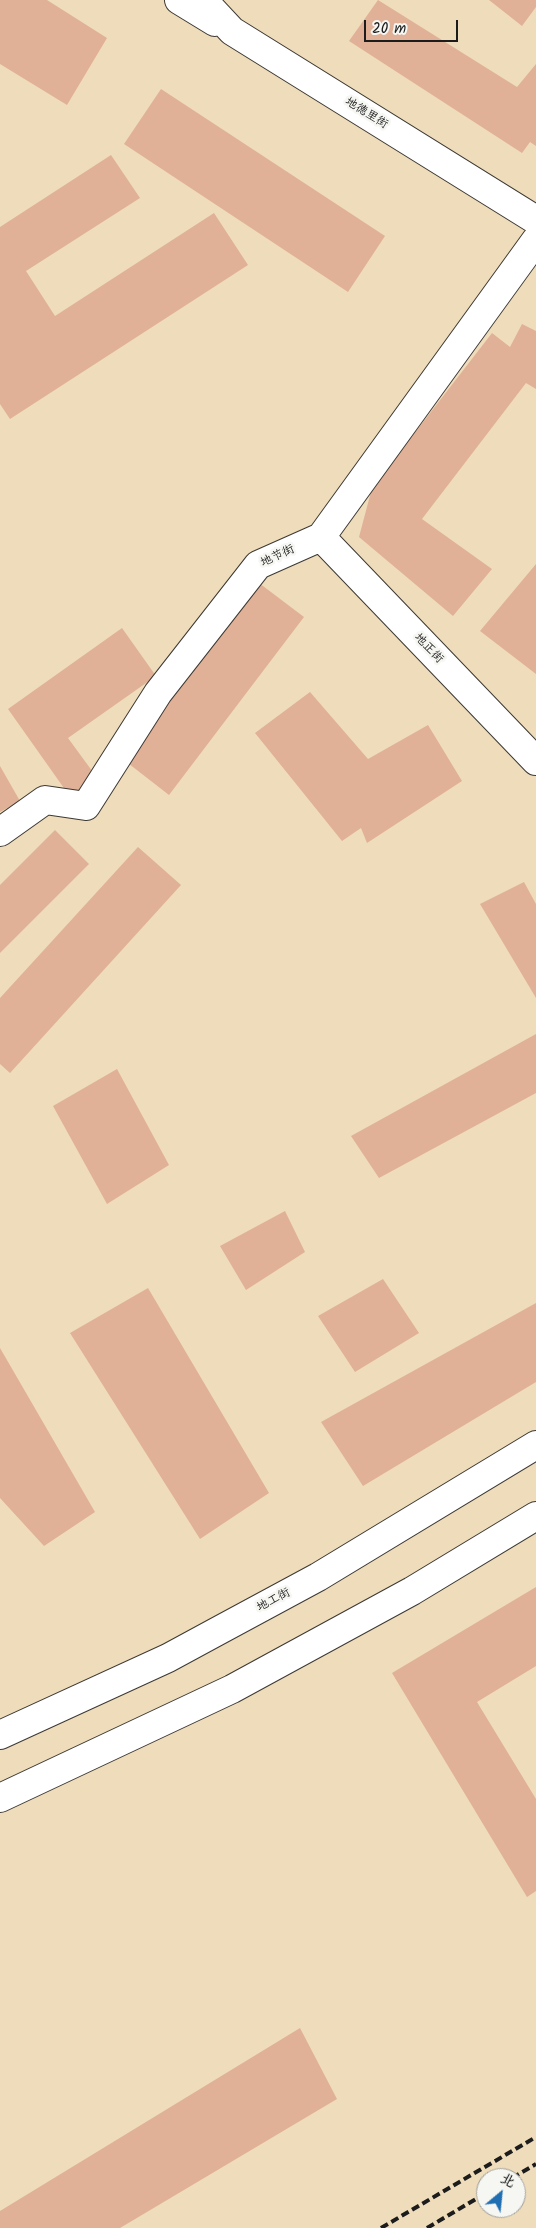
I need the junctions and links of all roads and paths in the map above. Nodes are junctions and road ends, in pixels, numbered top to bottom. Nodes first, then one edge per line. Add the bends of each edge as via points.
1 (179, 0) edge
2 (203, 0) edge
3 (232, 32) junction
4 (536, 220) edge
5 (536, 240) edge
6 (321, 537) junction
7 (536, 761) edge
8 (0, 832) edge
9 (536, 1445) edge
10 (536, 1516) edge
11 (0, 1735) edge
12 (0, 1798) edge

1 - 3 main road
2 - 3 main road, 地德里街
3 - 4 main road, 地德里街
5 - 6 main road
6 - 7 main road, 地正街
6 - 8 main road, 地节街 via 258,565 158,693 86,806 45,800
9 - 11 main road, 地工街 via 318,1577 168,1658
10 - 12 main road via 412,1591 232,1690

